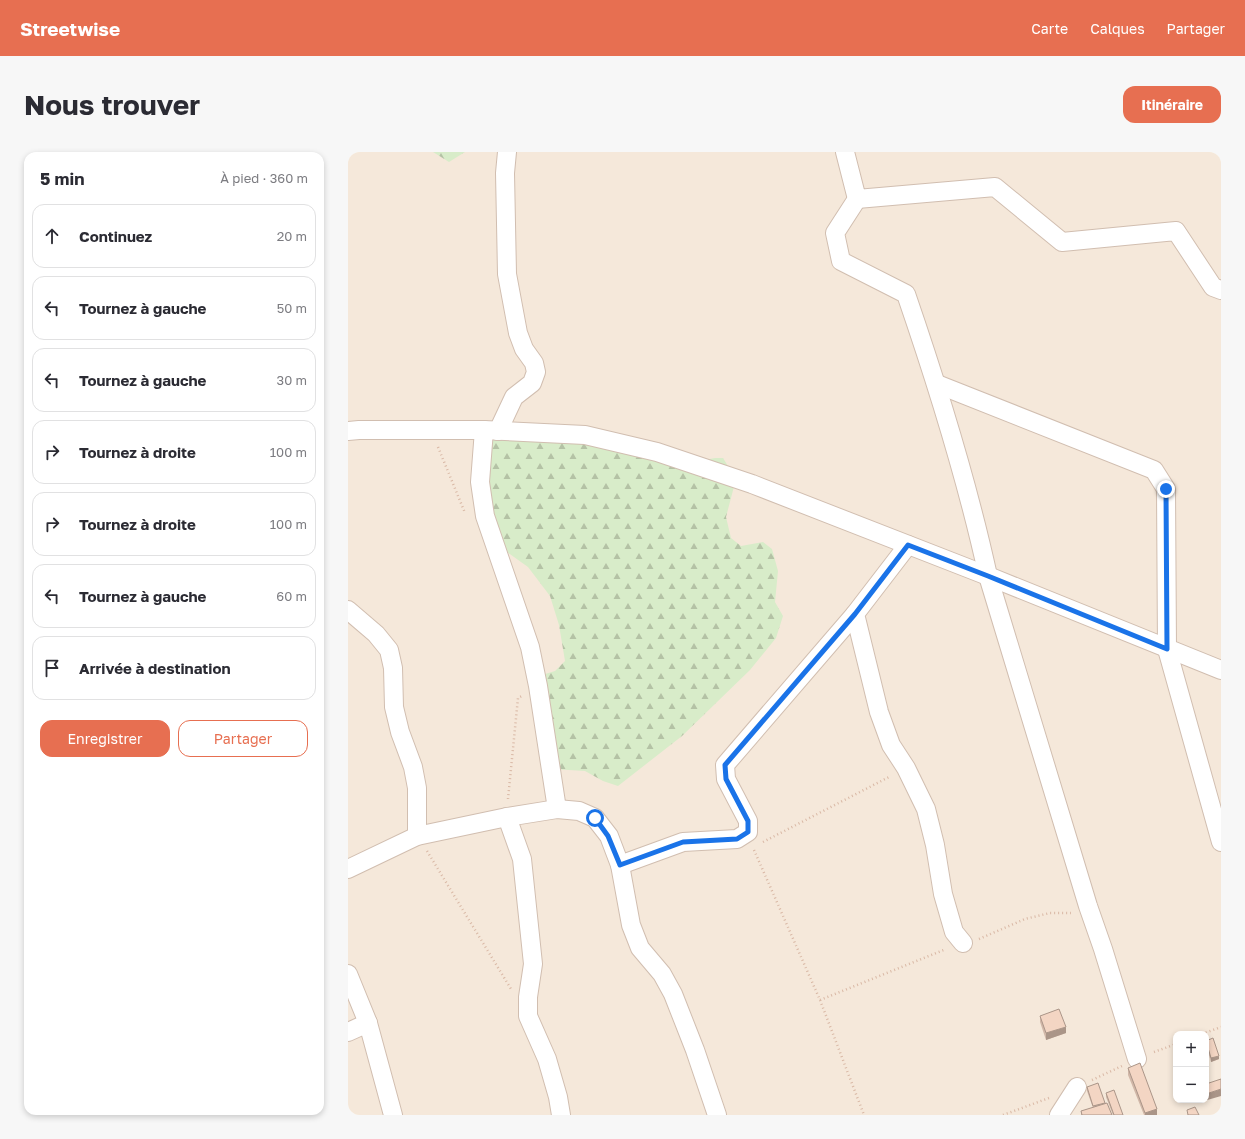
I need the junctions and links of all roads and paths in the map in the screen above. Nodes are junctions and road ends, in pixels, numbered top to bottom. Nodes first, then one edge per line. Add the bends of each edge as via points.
1 (507, 152) edge
2 (845, 152) edge
3 (857, 199) junction
4 (1221, 290) edge
5 (937, 384) junction
6 (491, 430) junction
7 (348, 431) edge
8 (908, 545) junction
9 (988, 576) junction
10 (348, 610) edge
11 (855, 614) junction
12 (1167, 649) junction
13 (1221, 670) edge
14 (538, 686) junction
15 (906, 768) junction
16 (557, 809) junction
17 (507, 817) junction
18 (417, 836) junction
19 (750, 840) junction
20 (1221, 842) edge
21 (620, 865) junction
22 (348, 869) edge
23 (962, 942) dead end
24 (348, 974) edge
25 (512, 990) dead end
26 (368, 1023) junction
27 (1221, 1027) edge
28 (1209, 1031) edge
29 (348, 1032) edge
30 (1137, 1059) dead end
31 (1078, 1087) dead end
32 (393, 1115) edge
33 (561, 1115) edge
34 (717, 1115) edge
35 (864, 1115) edge
36 (1059, 1115) edge

1 - 6 street via 507,274 518,333 536,372 532,383 514,397
2 - 3 street
3 - 4 street via 995,187 1062,242 1176,231 1213,287
3 - 5 street via 835,233 841,260 906,294
5 - 9 street
5 - 12 street via 1154,470 1166,489
6 - 7 street
6 - 8 street via 586,435 657,452 752,484
6 - 14 street via 480,482 485,516 530,648
8 - 9 street
8 - 11 street
9 - 12 street
9 - 30 street
10 - 18 street via 376,634 389,650 393,668 394,707 417,788
11 - 15 street via 879,712 891,745
11 - 19 street via 725,765 726,779 748,821
12 - 13 street
12 - 20 street
14 - 16 street
14 - 17 path via 518,698
15 - 19 path
15 - 23 street via 926,809 943,894 954,932
16 - 17 street
16 - 21 street via 579,812 595,818 608,836
17 - 18 street
17 - 33 street via 522,859 533,964 528,1016 547,1059
18 - 22 street
18 - 25 path
19 - 21 street via 683,842
19 - 35 path via 820,1000
21 - 34 street via 631,925 640,948 662,974 673,994
24 - 26 street
26 - 29 street
26 - 32 street
27 - 28 path
31 - 36 street

